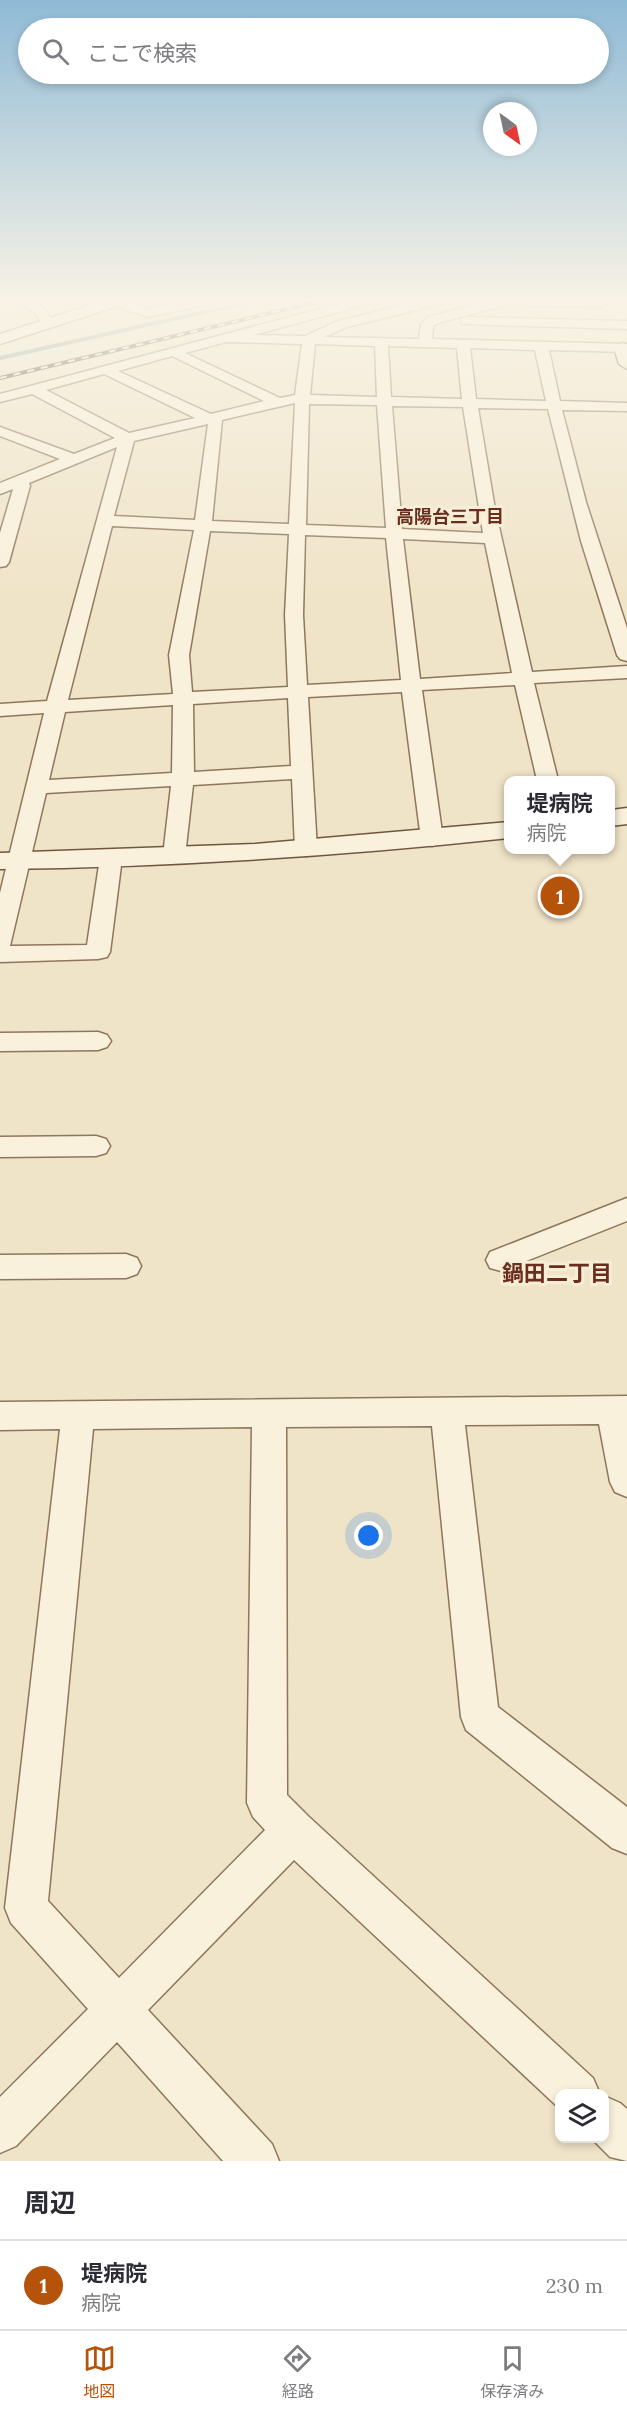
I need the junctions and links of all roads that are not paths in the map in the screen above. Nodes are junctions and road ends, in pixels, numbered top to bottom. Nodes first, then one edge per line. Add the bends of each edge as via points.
1 (53, 399) edge
2 (167, 399) edge
3 (272, 399) edge
4 (302, 399) junction
5 (468, 399) edge
6 (552, 399) edge
7 (383, 401) junction
8 (279, 402) junction
9 (468, 403) junction
10 (553, 405) junction
11 (627, 407) edge
12 (209, 419) junction
13 (0, 431) edge
14 (127, 438) junction
15 (73, 459) junction
16 (8, 483) edge
17 (104, 521) junction
18 (203, 526) junction
19 (299, 529) junction
20 (395, 533) junction
21 (493, 537) junction
22 (0, 562) edge
23 (627, 655) edge
24 (627, 672) edge
25 (523, 678) junction
26 (409, 684) junction
27 (296, 691) junction
28 (183, 698) junction
29 (56, 706) junction
30 (0, 710) edge
31 (303, 772) junction
32 (547, 776) edge
33 (183, 779) junction
34 (36, 787) junction
35 (504, 831) edge
36 (432, 838) junction
37 (306, 849) junction
38 (174, 856) junction
39 (111, 858) junction
40 (9, 861) edge
41 (0, 943) edge
42 (0, 954) edge
43 (98, 1041) dead end
44 (0, 1042) edge
45 (96, 1146) dead end
46 (0, 1147) edge
47 (627, 1209) edge
48 (501, 1260) dead end
49 (126, 1266) dead end
50 (0, 1267) edge
51 (620, 1410) edge
52 (447, 1412) junction
53 (269, 1413) junction
54 (0, 1416) edge
55 (78, 1416) junction
56 (627, 1482) edge
57 (293, 1831) junction
58 (627, 1833) edge
59 (117, 2011) junction
60 (572, 2089) edge
61 (609, 2124) edge
62 (0, 2130) edge
63 (627, 2140) edge
64 (255, 2161) edge

1 - 14 street
2 - 12 street
3 - 8 street
4 - 7 street
4 - 8 street
4 - 19 street
5 - 9 street
6 - 10 street
7 - 9 street
7 - 20 street
8 - 12 street
9 - 10 street
9 - 21 street
10 - 11 street
10 - 23 street via 601,582
12 - 14 street
12 - 18 street via 216,422
13 - 15 street
14 - 15 street
14 - 17 street
15 - 16 street
16 - 22 street via 22,486
17 - 18 street
17 - 29 street
18 - 19 street
18 - 28 street via 179,655
19 - 20 street
19 - 27 street via 294,615
20 - 21 street
20 - 26 street
21 - 25 street
24 - 25 street
25 - 26 street
25 - 32 street
26 - 27 street
26 - 36 street
27 - 28 street
27 - 31 street
28 - 29 street
28 - 33 street
29 - 30 street
29 - 34 street
31 - 33 street
31 - 37 street
33 - 34 street
33 - 38 street
34 - 40 street
35 - 36 street
36 - 37 street
37 - 38 street
38 - 39 street
39 - 40 street
39 - 42 street via 98,952
40 - 41 street
43 - 44 street
45 - 46 street
47 - 48 street
49 - 50 street
51 - 52 street
51 - 56 street
52 - 53 street
52 - 58 street via 480,1717
53 - 55 street
53 - 57 street via 267,1803
54 - 55 street
55 - 59 street via 26,1908
57 - 59 street
57 - 60 street
59 - 62 street
59 - 64 street
61 - 63 street

